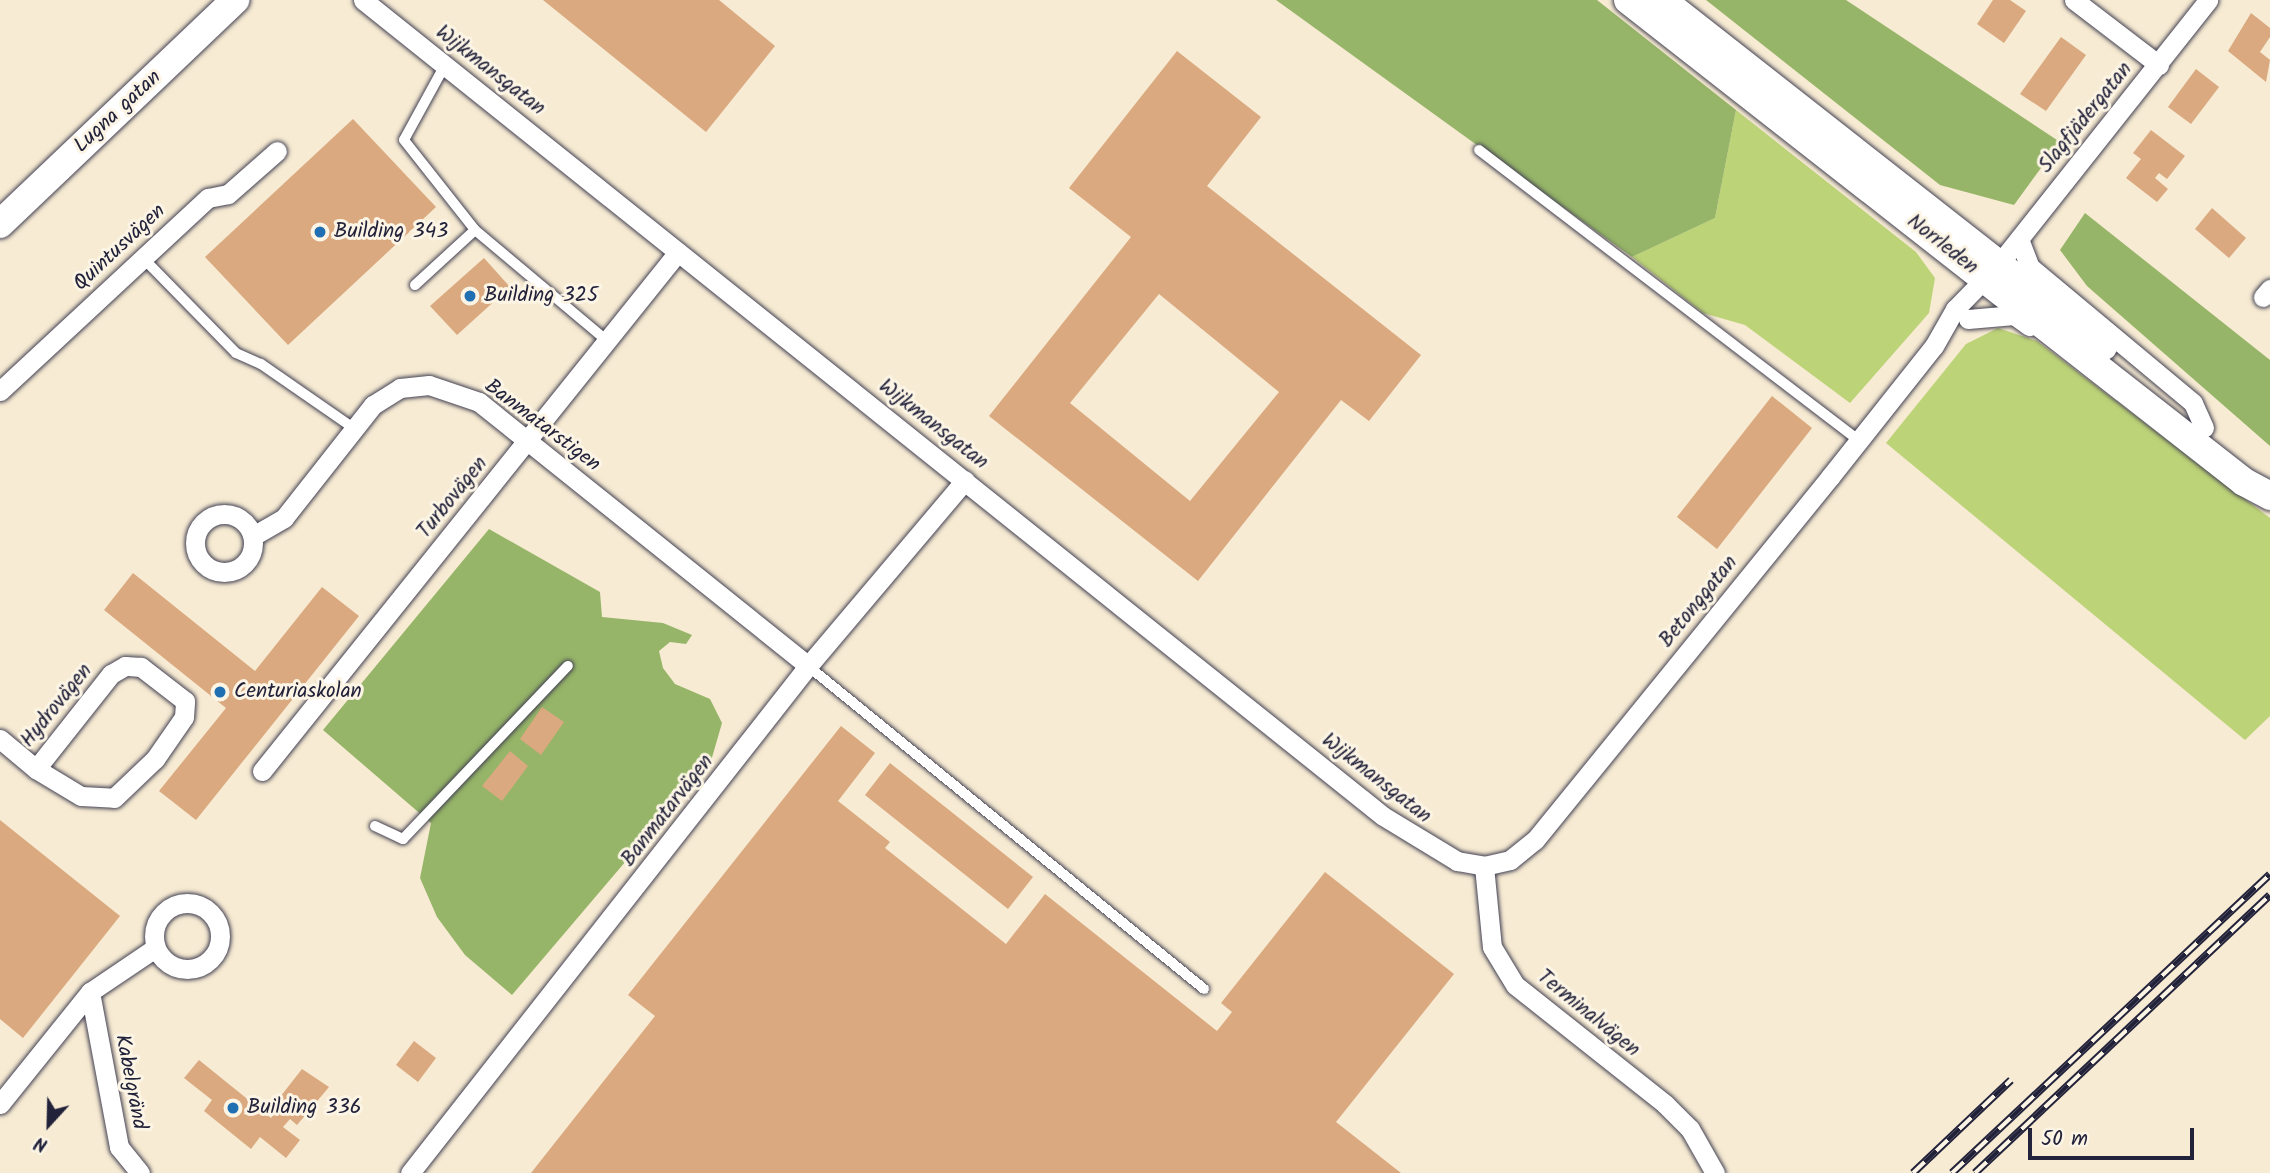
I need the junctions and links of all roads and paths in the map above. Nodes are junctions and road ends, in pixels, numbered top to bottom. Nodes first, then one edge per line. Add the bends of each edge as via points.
1 (235, 0) edge
2 (363, 0) edge
3 (1628, 0) edge
4 (1662, 0) edge
5 (2074, 0) edge
6 (2208, 0) edge
7 (445, 65) junction
8 (2159, 65) junction
9 (1479, 150) dead end
10 (278, 152) dead end
11 (0, 224) edge
12 (475, 230) junction
13 (2019, 239) junction
14 (1945, 247) junction
15 (678, 251) junction
16 (142, 258) junction
17 (1991, 275) junction
18 (415, 285) dead end
19 (1961, 314) junction
20 (605, 339) junction
21 (0, 391) edge
22 (2144, 403) junction
23 (2204, 428) junction
24 (355, 429) junction
25 (527, 441) junction
26 (1859, 441) junction
27 (965, 480) junction
28 (2264, 491) edge
29 (253, 536) dead end
30 (568, 666) dead end
31 (808, 666) junction
32 (0, 739) edge
33 (36, 769) junction
34 (262, 771) dead end
35 (375, 826) dead end
36 (1484, 866) junction
37 (155, 948) dead end
38 (1204, 989) dead end
39 (90, 992) junction
40 (0, 1104) edge
41 (140, 1173) edge
42 (410, 1173) edge
43 (1714, 1173) edge

1 - 11 main road, Lugna gatan
2 - 7 street, Wijkmansgatan
3 - 14 main road, Norrleden
4 - 17 main road, Norrleden
5 - 8 street
6 - 8 street, Slagfjädergatan
7 - 12 lane via 404,140
7 - 15 street, Wijkmansgatan
8 - 13 street, Slagfjädergatan
9 - 26 lane
10 - 16 street, Quintusvägen via 228,194 208,198
12 - 18 lane
12 - 20 lane
13 - 17 street, Slagfjädergatan
13 - 23 street via 2030,267 2193,403
14 - 17 main road, Norrleden
14 - 19 street, Betonggatan via 1960,276
15 - 20 street, Turbovägen
15 - 27 street, Wijkmansgatan
16 - 21 street, Quintusvägen
16 - 24 lane via 236,353 261,364
17 - 19 street, Betonggatan
17 - 22 main road, Norrleden
17 - 23 main road, Norrleden
19 - 22 street via 2014,315 2102,382
19 - 26 street, Betonggatan
20 - 25 street, Turbovägen
22 - 28 main road, Norrleden via 2244,482
23 - 28 main road, Norrleden via 2253,467
24 - 25 street, Banmatarstigen via 373,405 393,392 429,385 480,402
24 - 29 street, Banmatarstigen via 284,518
25 - 31 street, Banmatarstigen
25 - 34 street, Turbovägen
26 - 36 street, Betonggatan via 1535,840 1510,860
27 - 31 street, Banmatarvägen
27 - 36 street, Wijkmansgatan via 1383,816 1457,861
30 - 35 lane via 403,839
31 - 38 lane
31 - 42 street, Banmatarvägen
32 - 33 street, Hydrovägen
33 - 33 street, Hydrovägen via 111,674 124,666 141,667 185,701 184,717 155,759 114,798 80,796
36 - 43 street, Terminalvägen via 1492,947 1515,985 1665,1104 1690,1129
37 - 39 street
39 - 40 street
39 - 41 street, Kabelgränd via 119,1147

